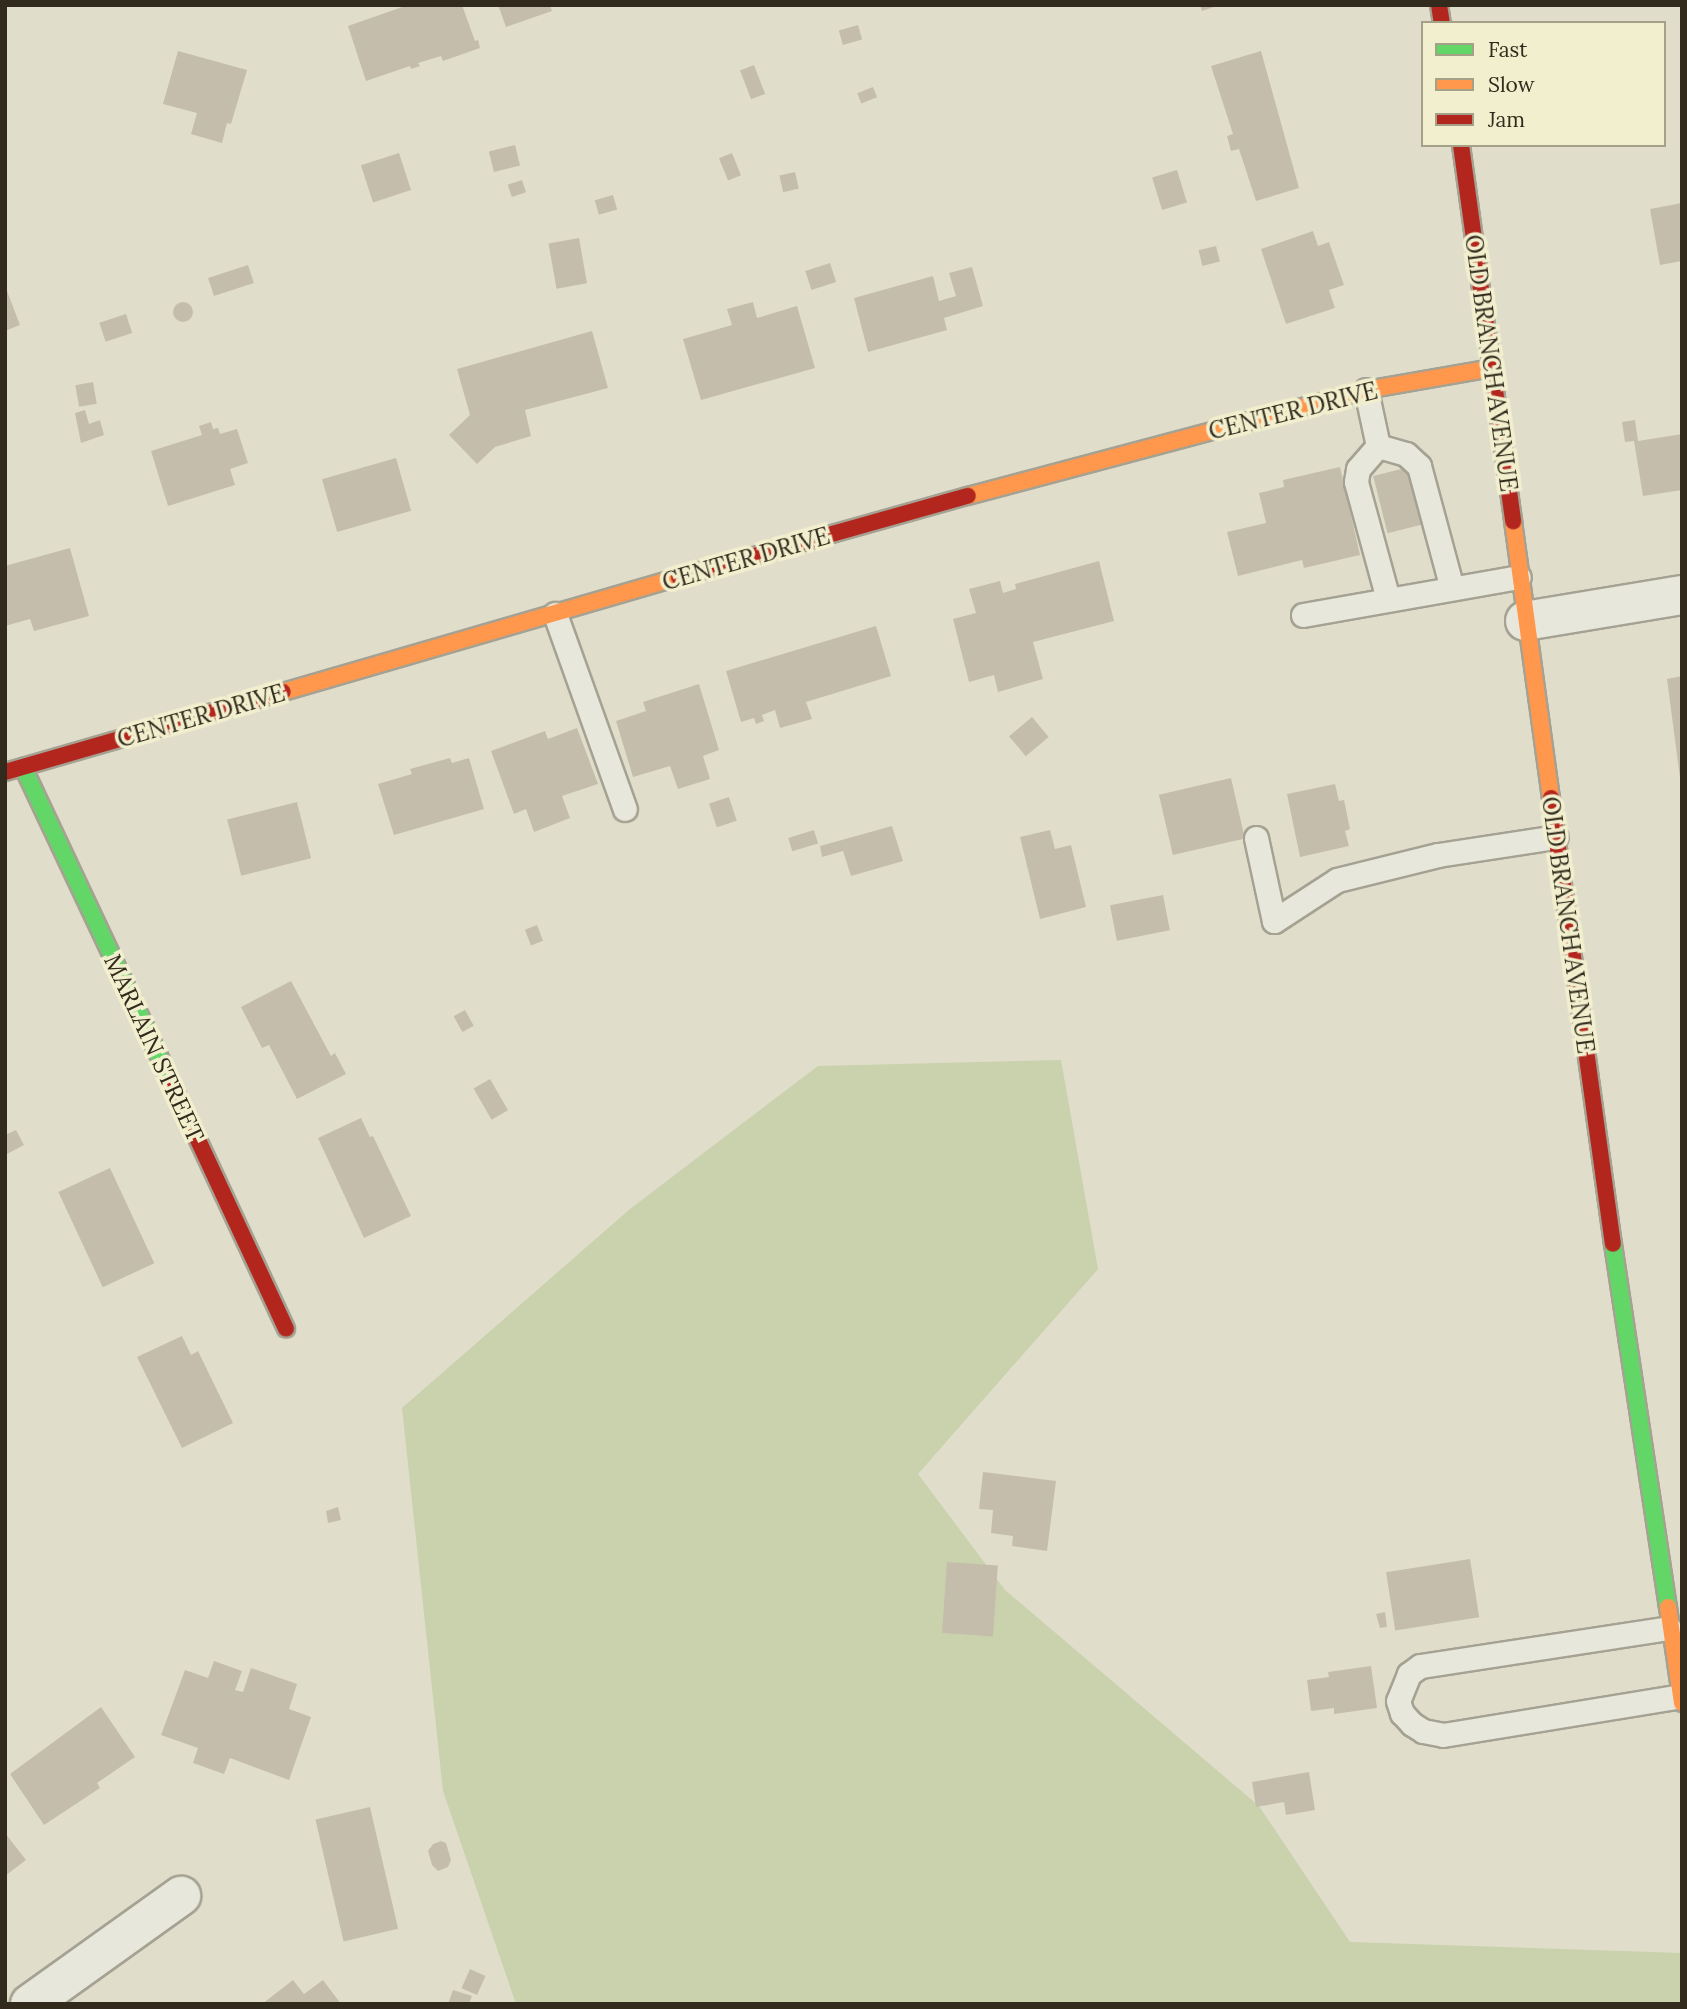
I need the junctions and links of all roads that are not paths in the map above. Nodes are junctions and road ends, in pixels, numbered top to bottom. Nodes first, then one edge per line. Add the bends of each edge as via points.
1 (1461, 147) edge
2 (1492, 368) junction
3 (1366, 390) junction
4 (1378, 446) junction
5 (1520, 577) junction
6 (1452, 588) junction
7 (1682, 595) edge
8 (1388, 600) junction
9 (555, 614) junction
10 (1303, 615) dead end
11 (1525, 621) junction
12 (23, 767) junction
13 (5, 772) edge
14 (625, 808) dead end
15 (1556, 837) junction
16 (1256, 838) dead end
17 (286, 1329) dead end
18 (1669, 1628) junction
19 (1681, 1700) edge
20 (181, 1896) dead end
21 (30, 2004) edge

1 - 2 street, OLD BRANCH AVENUE
2 - 3 street, CENTER DRIVE
2 - 5 street, OLD BRANCH AVENUE
3 - 4 lane
3 - 9 street, CENTER DRIVE via 892,516
4 - 6 lane via 1406,454 1419,466
4 - 8 lane via 1358,469 1356,482
5 - 6 lane
5 - 11 street, OLD BRANCH AVENUE
6 - 8 lane
7 - 11 street
8 - 10 lane
9 - 12 street, CENTER DRIVE
9 - 14 lane
11 - 15 street, OLD BRANCH AVENUE
12 - 13 street, CENTER DRIVE
12 - 17 street, MARLAIN STREET
15 - 16 lane via 1438,855 1337,880 1274,921
15 - 18 street, OLD BRANCH AVENUE
18 - 19 street, OLD BRANCH AVENUE
18 - 19 lane via 1420,1666 1409,1674 1398,1701 1412,1724 1443,1735
20 - 21 street

